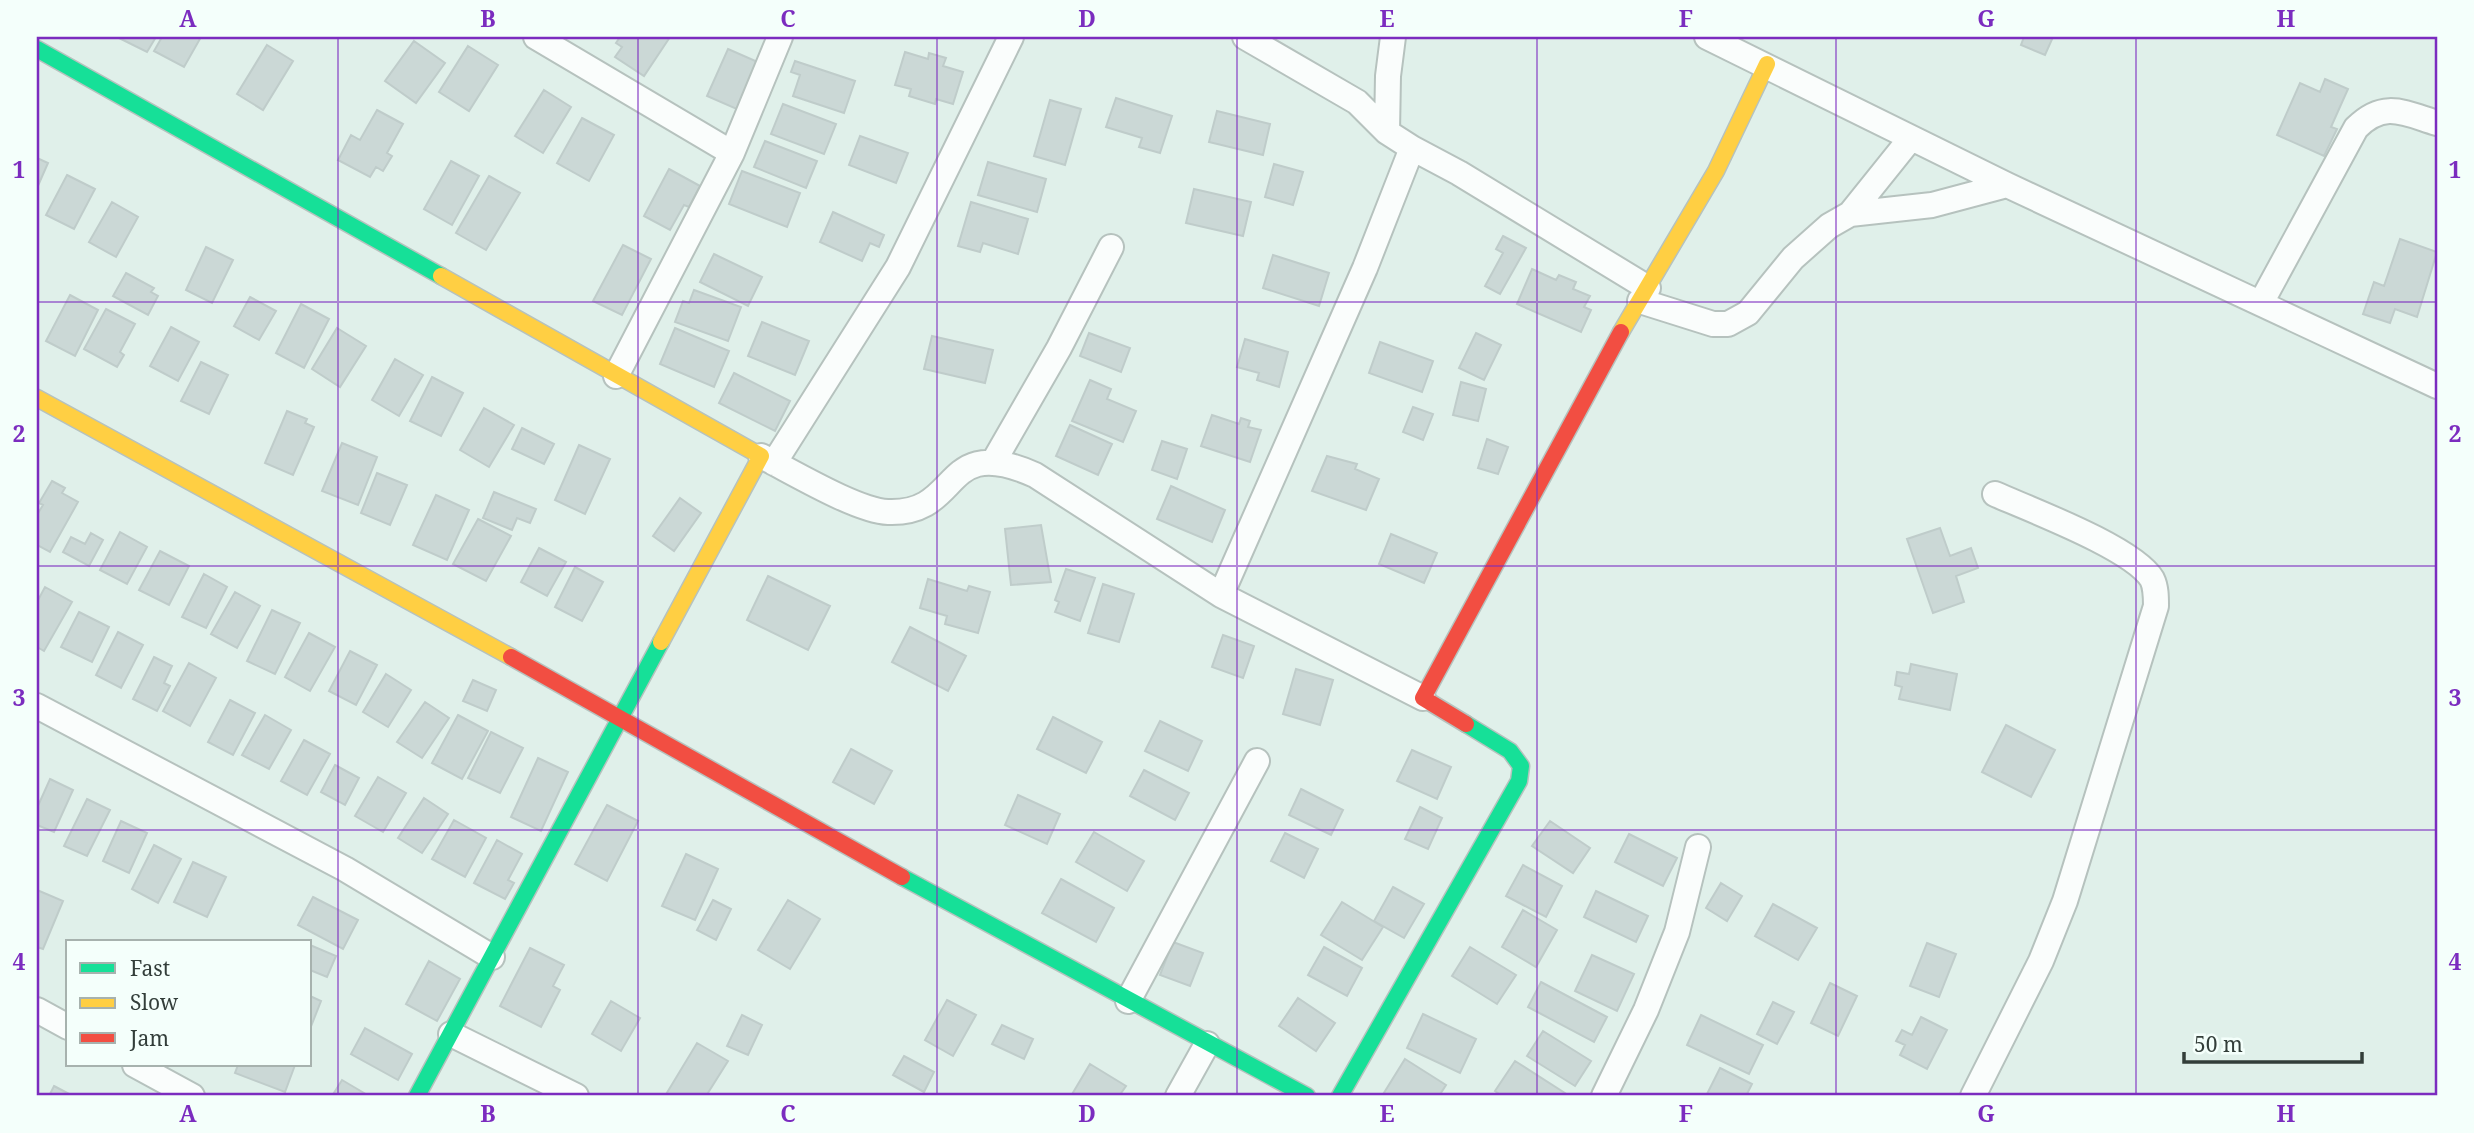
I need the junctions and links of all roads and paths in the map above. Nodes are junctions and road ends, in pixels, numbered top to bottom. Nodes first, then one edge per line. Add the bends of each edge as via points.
1 (536, 37) edge
2 (780, 37) edge
3 (1011, 37) edge
4 (1245, 37) edge
5 (1393, 37) edge
6 (1707, 37) edge
7 (37, 49) edge
8 (1767, 64) junction
9 (2437, 123) edge
10 (1387, 132) junction
11 (1911, 138) junction
12 (1412, 148) junction
13 (732, 153) junction
14 (2007, 185) junction
15 (1850, 214) junction
16 (1111, 247) dead end
17 (1644, 294) junction
18 (2261, 303) junction
19 (616, 376) junction
20 (2437, 386) edge
21 (37, 398) edge
22 (767, 460) junction
23 (994, 461) junction
24 (1995, 494) dead end
25 (1221, 595) junction
26 (1423, 698) junction
27 (37, 706) edge
28 (621, 719) junction
29 (1257, 761) dead end
30 (1698, 847) dead end
31 (492, 957) junction
32 (1128, 1001) junction
33 (37, 1010) edge
34 (66, 1026) edge
35 (451, 1034) junction
36 (1207, 1044) junction
37 (137, 1066) edge
38 (192, 1096) edge
39 (417, 1096) edge
40 (576, 1096) edge
41 (1178, 1096) edge
42 (1307, 1096) edge
43 (1340, 1096) edge
44 (1605, 1096) edge
45 (1973, 1096) edge

1 - 13 street
2 - 13 street
3 - 22 street via 898,267
4 - 10 street via 1357,102
5 - 10 street
6 - 8 street
7 - 19 street
8 - 11 street
8 - 17 street via 1716,171
9 - 18 street via 2383,110 2369,115 2356,128
10 - 12 street
11 - 14 street
11 - 15 street
12 - 17 street via 1459,173
12 - 25 street via 1365,268
13 - 19 street
14 - 15 street via 1932,205
14 - 18 street
15 - 17 street via 1793,258 1748,313 1728,324 1713,324
16 - 23 street
17 - 26 street
18 - 20 street
19 - 22 street
21 - 28 street via 233,500
22 - 23 street via 857,503 887,512 913,509 934,500 962,468
22 - 28 street
23 - 25 street via 1035,475
24 - 45 street via 2138,564 2152,579 2156,606 2065,901 2041,961
25 - 26 street
26 - 43 street via 1510,751 1521,766 1519,781
27 - 31 street via 334,863
28 - 31 street
28 - 32 street
29 - 32 street
30 - 44 street via 1676,932 1647,1010
31 - 35 street
32 - 36 street
33 - 34 street
35 - 39 street
35 - 40 street
36 - 41 street
36 - 42 street
37 - 38 street

